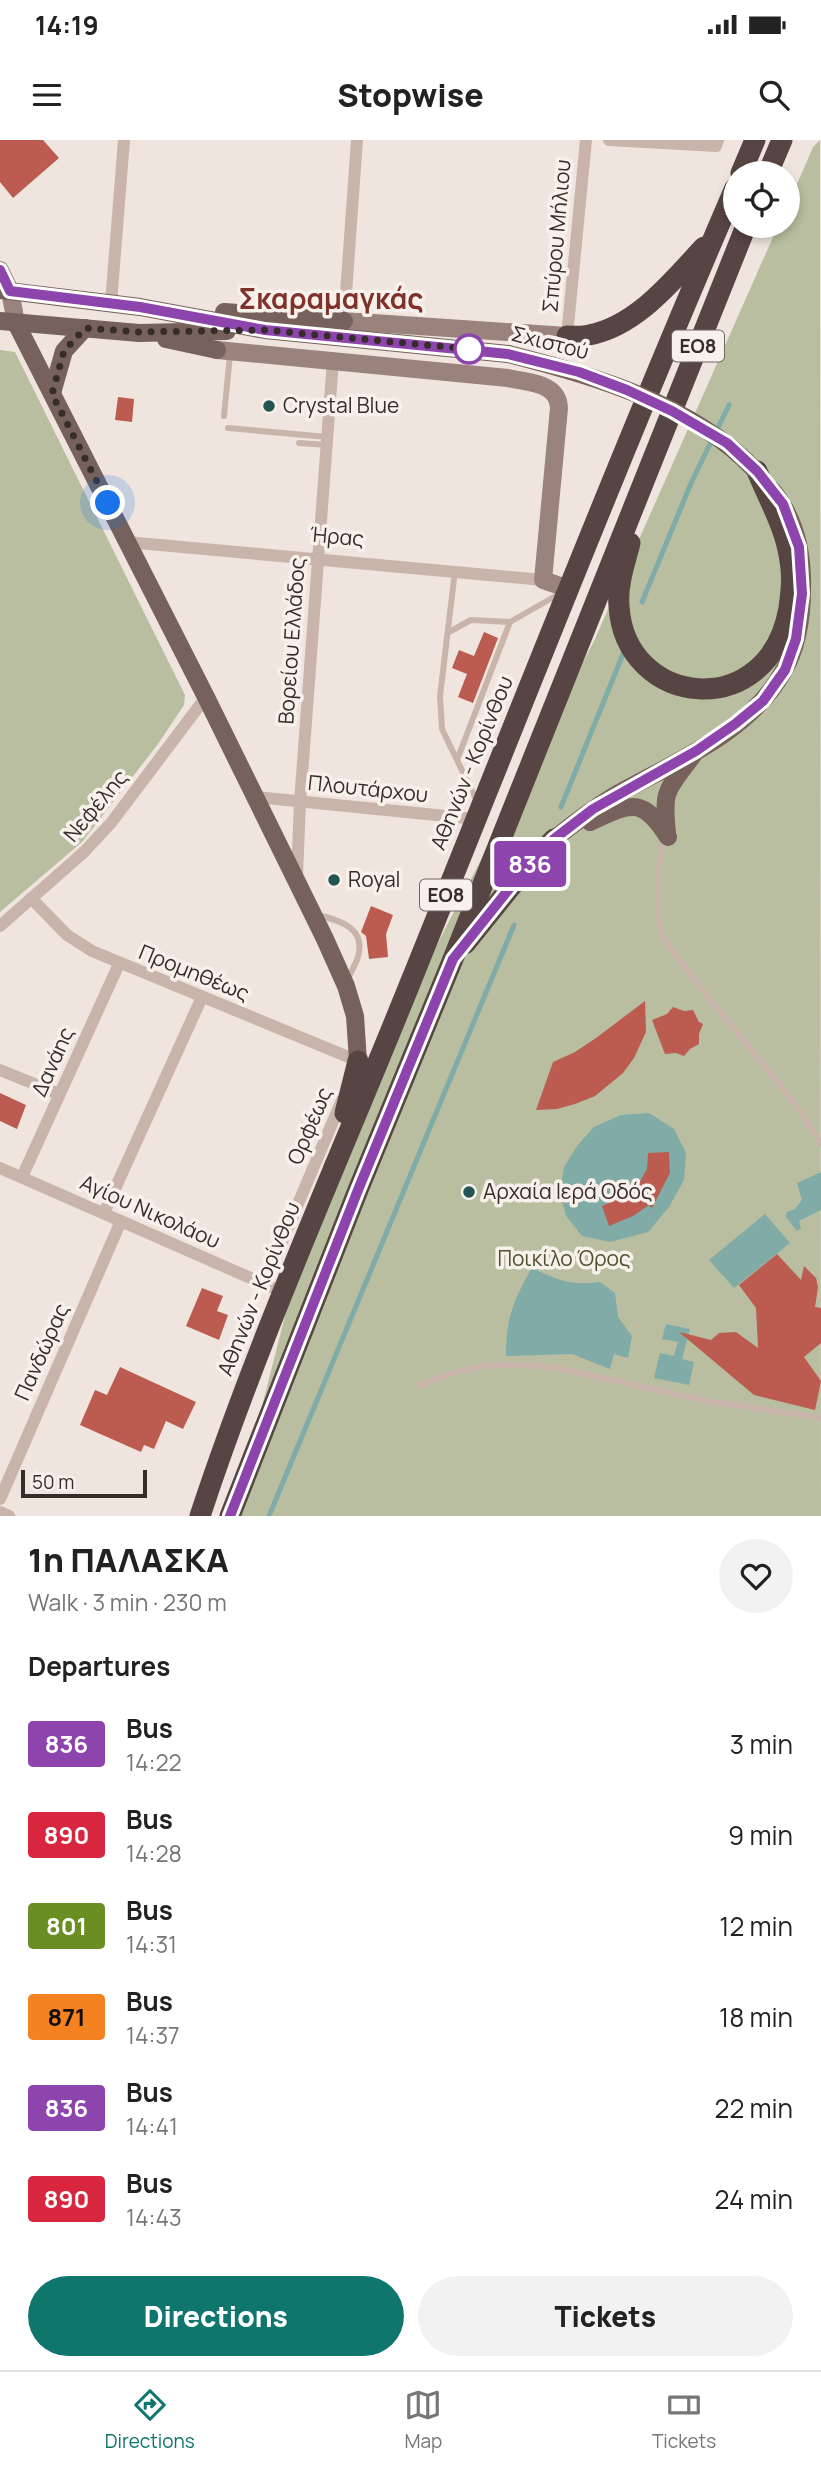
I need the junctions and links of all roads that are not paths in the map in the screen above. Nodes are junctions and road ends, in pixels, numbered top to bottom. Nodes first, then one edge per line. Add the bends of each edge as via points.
1 (124, 140) edge
2 (357, 140) edge
3 (586, 140) edge
4 (609, 140) edge
5 (718, 140) edge
6 (755, 140) edge
7 (782, 140) edge
8 (746, 161) edge
9 (773, 161) edge
10 (723, 216) edge
11 (715, 235) junction
12 (742, 238) edge
13 (0, 270) edge
14 (3, 294) edge
15 (111, 303) junction
16 (140, 307) junction
17 (344, 321) junction
18 (8, 322) edge
19 (85, 328) junction
20 (265, 330) junction
21 (139, 332) junction
22 (567, 336) junction
23 (223, 351) junction
24 (333, 360) junction
25 (52, 394) junction
26 (224, 415) dead end
27 (228, 428) dead end
28 (327, 441) junction
29 (299, 443) dead end
30 (649, 466) junction
31 (755, 470) junction
32 (127, 542) junction
33 (318, 558) junction
34 (455, 571) junction
35 (544, 580) junction
36 (569, 589) junction
37 (510, 622) junction
38 (449, 632) junction
39 (206, 697) junction
40 (696, 751) junction
41 (457, 760) junction
42 (256, 797) junction
43 (300, 802) junction
44 (478, 814) junction
45 (668, 837) junction
46 (554, 839) junction
47 (298, 882) junction
48 (32, 898) junction
49 (309, 906) junction
50 (0, 926) edge
51 (453, 959) junction
52 (119, 964) junction
53 (346, 986) junction
54 (202, 996) junction
55 (358, 1061) junction
56 (0, 1070) edge
57 (59, 1094) junction
58 (821, 1144) edge
59 (1, 1170) edge
60 (22, 1177) junction
61 (321, 1200) junction
62 (104, 1213) junction
63 (121, 1221) junction
64 (264, 1284) junction
65 (284, 1293) junction
66 (421, 1385) dead end
67 (821, 1418) edge
68 (0, 1499) edge
69 (0, 1511) edge
70 (9, 1516) edge
71 (200, 1516) edge
72 (230, 1516) edge

1 - 15 street
2 - 17 street
3 - 22 street, Σπύρου Μήλιου
4 - 5 street via 716,146
6 - 8 highway
7 - 9 highway
10 - 11 highway, Αθηνών - Κορίνθου / ΕΟ8
11 - 22 highway via 656,297 627,320 589,335
11 - 36 highway, Αθηνών - Κορίνθου / ΕΟ8
12 - 30 highway, ΕΟ8
13 - 14 street
14 - 15 main road, Σχιστού
14 - 18 street
15 - 16 main road, Σχιστού
16 - 17 main road
16 - 20 main road, Σχιστού
17 - 22 street, Σχιστού
18 - 19 main road, Σχιστού
18 - 25 main road
19 - 21 main road, Σχιστού
19 - 25 main road via 64,351
20 - 21 main road, Σχιστού
20 - 31 main road, Σχιστού, bridge via 508,354 579,372 644,398 710,433
21 - 23 main road
23 - 24 street, Σχιστού
23 - 26 lane
24 - 28 street, Βορείου Ελλάδος
24 - 35 street, Σχιστού via 508,378 554,391 559,408
25 - 32 main road
27 - 28 lane
28 - 29 lane
28 - 33 street, Βορείου Ελλάδος
30 - 31 highway via 619,591 621,618 629,643 642,662 671,682 694,689 718,689 743,680 769,659 784,631 791,562 782,529
30 - 51 highway, ΕΟ8
31 - 40 main road, Σχιστού via 783,504 799,547 802,594 796,639 785,670 763,701
32 - 33 street, Ήρας
32 - 39 main road
33 - 34 street, Ήρας
33 - 43 street, Βορείου Ελλάδος
34 - 35 street, Ήρας
34 - 38 lane
35 - 36 street, Ήρας
36 - 37 lane
36 - 44 highway, Αθηνών - Κορίνθου / ΕΟ8
37 - 38 lane via 471,620
37 - 41 lane
38 - 41 lane via 440,696 442,729
39 - 42 main road
39 - 48 street, Νεφέλης via 111,823
40 - 45 main road via 664,800
40 - 46 main road via 603,803
41 - 44 lane
42 - 43 street, Πλουτάρχου
42 - 47 main road
43 - 44 street, Πλουτάρχου
43 - 47 street, Βορείου Ελλάδος
44 - 61 highway, Αθηνών - Κορίνθου / ΕΟ8
45 - 46 main road via 650,811 626,807
45 - 58 lane via 662,845 657,882 663,936
46 - 51 highway
47 - 49 main road
48 - 50 street, Νεφέλης
48 - 52 street, Προμηθέως via 67,935
49 - 53 main road
49 - 53 lane via 318,916 345,923 358,940
51 - 72 highway, ΕΟ8
52 - 54 street, Προμηθέως
52 - 57 street, Δανάης
53 - 55 main road via 355,1016
54 - 55 street, Προμηθέως
54 - 62 street
55 - 61 highway
55 - 64 street, Ορφέως
56 - 57 street
57 - 60 street, Δανάης
59 - 60 street, Αγίου Νικολάου
60 - 62 street, Αγίου Νικολάου
61 - 65 highway, Αθηνών - Κορίνθου / ΕΟ8
62 - 63 street, Αγίου Νικολάου
63 - 64 street, Αγίου Νικολάου
63 - 68 street, Πανδώρας
64 - 65 street, Αγίου Νικολάου
65 - 71 highway, Αθηνών - Κορίνθου / ΕΟ8
66 - 67 lane via 479,1365 533,1366 707,1401
69 - 70 street

